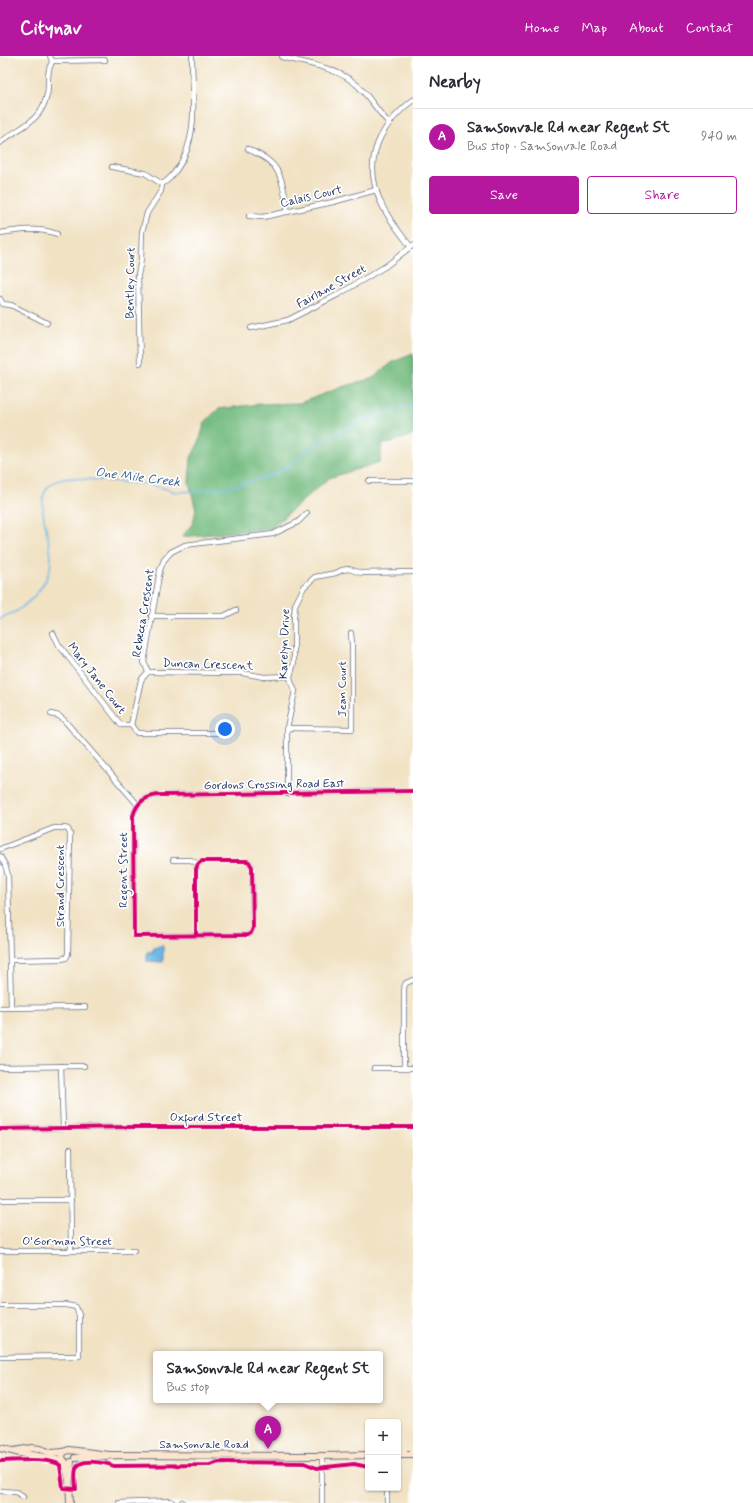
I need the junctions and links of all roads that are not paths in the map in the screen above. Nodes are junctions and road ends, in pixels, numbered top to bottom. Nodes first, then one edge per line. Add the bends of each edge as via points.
1 (50, 56) edge
2 (192, 56) edge
3 (282, 57) dead end
4 (105, 60) dead end
5 (52, 61) junction
6 (413, 100) edge
7 (389, 123) junction
8 (0, 143) edge
9 (248, 149) dead end
10 (112, 167) dead end
11 (162, 184) junction
12 (376, 190) junction
13 (288, 212) junction
14 (249, 216) dead end
15 (0, 233) edge
16 (57, 234) dead end
17 (412, 246) edge
18 (0, 299) edge
19 (1, 306) edge
20 (47, 323) dead end
21 (251, 328) dead end
22 (140, 363) dead end
23 (369, 481) dead end
24 (413, 481) edge
25 (307, 513) dead end
26 (413, 572) edge
27 (236, 610) dead end
28 (151, 616) junction
29 (53, 633) dead end
30 (351, 633) dead end
31 (148, 672) junction
32 (290, 676) junction
33 (51, 714) dead end
34 (131, 725) junction
35 (287, 728) junction
36 (227, 733) dead end
37 (413, 792) edge
38 (287, 794) junction
39 (138, 805) junction
40 (0, 849) edge
41 (0, 856) edge
42 (173, 860) dead end
43 (198, 864) junction
44 (196, 936) junction
45 (10, 960) junction
46 (413, 980) edge
47 (85, 1007) dead end
48 (0, 1008) edge
49 (10, 1008) junction
50 (61, 1066) junction
51 (84, 1066) dead end
52 (0, 1067) edge
53 (374, 1068) dead end
54 (404, 1068) junction
55 (413, 1068) edge
56 (413, 1127) edge
57 (63, 1128) junction
58 (0, 1129) edge
59 (70, 1149) dead end
60 (0, 1200) edge
61 (71, 1200) junction
62 (0, 1251) edge
63 (71, 1251) junction
64 (134, 1251) dead end
65 (0, 1305) edge
66 (0, 1357) edge
67 (0, 1448) edge
68 (14, 1451) junction
69 (72, 1451) junction
70 (63, 1452) junction
71 (401, 1454) edge
72 (413, 1454) edge
73 (111, 1455) junction
74 (365, 1455) edge
75 (322, 1456) junction
76 (69, 1460) junction
77 (0, 1492) edge
78 (388, 1494) dead end
79 (23, 1497) dead end
80 (70, 1503) edge
81 (119, 1503) edge
82 (173, 1503) edge
83 (322, 1503) edge
84 (388, 1503) edge

1 - 5 street
2 - 11 street via 191,141 182,162 169,180
3 - 7 street via 319,66 345,76 360,89
4 - 5 street
5 - 8 street via 48,93 41,110 27,125
6 - 7 street
7 - 12 street via 379,139 374,156 373,174
9 - 13 street via 270,162 277,170
10 - 11 street via 145,173
11 - 22 street, Bentley Court via 142,232 138,275
12 - 13 street, Calais Court
12 - 17 street via 383,208
13 - 14 street, Calais Court via 263,217
15 - 16 street via 39,230
17 - 21 street, Fairlane Street via 339,294 288,320
18 - 19 street
19 - 20 street via 11,305
23 - 24 street
25 - 28 street, Rebecca Crescent via 298,522 273,534 186,545 171,552 160,570
26 - 32 street, Karelyn Drive via 361,573 349,569 315,577 304,587 295,605 294,663
27 - 28 street via 224,616
28 - 31 street, Rebecca Crescent via 144,662
29 - 34 street, Mary Jane Court via 59,645 121,725
30 - 35 street, Jean Court via 352,729
31 - 32 street, Duncan Crescent
31 - 34 street, Rebecca Crescent via 141,680
32 - 35 street, Karelyn Drive via 295,691
33 - 39 street via 64,720
34 - 36 street via 137,733
35 - 38 street, Karelyn Drive
37 - 38 street, Gordons Crossing Road East
38 - 39 street, Gordons Crossing Road East via 154,795
39 - 44 street, Regent Street via 133,820 134,936
40 - 45 street, Strand Crescent via 54,828 68,829 70,834 68,954 66,958 61,959
41 - 45 street via 8,875
42 - 43 street via 191,860
43 - 44 street
43 - 44 street via 202,861 247,861 251,864 253,928 246,936
45 - 49 street
46 - 54 street via 404,987
47 - 49 street
48 - 49 street
50 - 51 street
50 - 52 street
50 - 57 street
53 - 54 street
54 - 55 street
56 - 57 street, Oxford Street
57 - 58 street, Oxford Street
59 - 61 street
60 - 61 street
61 - 63 street
62 - 63 street, O'Gorman Street
63 - 64 street, O'Gorman Street
65 - 66 street via 67,1305 76,1307 79,1315 79,1356
67 - 68 main road, Samsonvale Road
68 - 70 main road, Samsonvale Road via 36,1448 52,1453
68 - 76 main road, Samsonvale Road
69 - 70 main road, Samsonvale Road
69 - 73 main road, Samsonvale Road
69 - 76 main road via 75,1454
70 - 76 main road via 62,1456
71 - 72 main road
73 - 75 main road, Samsonvale Road
73 - 76 main road, Samsonvale Road via 99,1458 85,1456
74 - 75 main road, Samsonvale Road
75 - 83 street
76 - 80 main road
77 - 79 street via 16,1492
78 - 84 street
81 - 82 street

